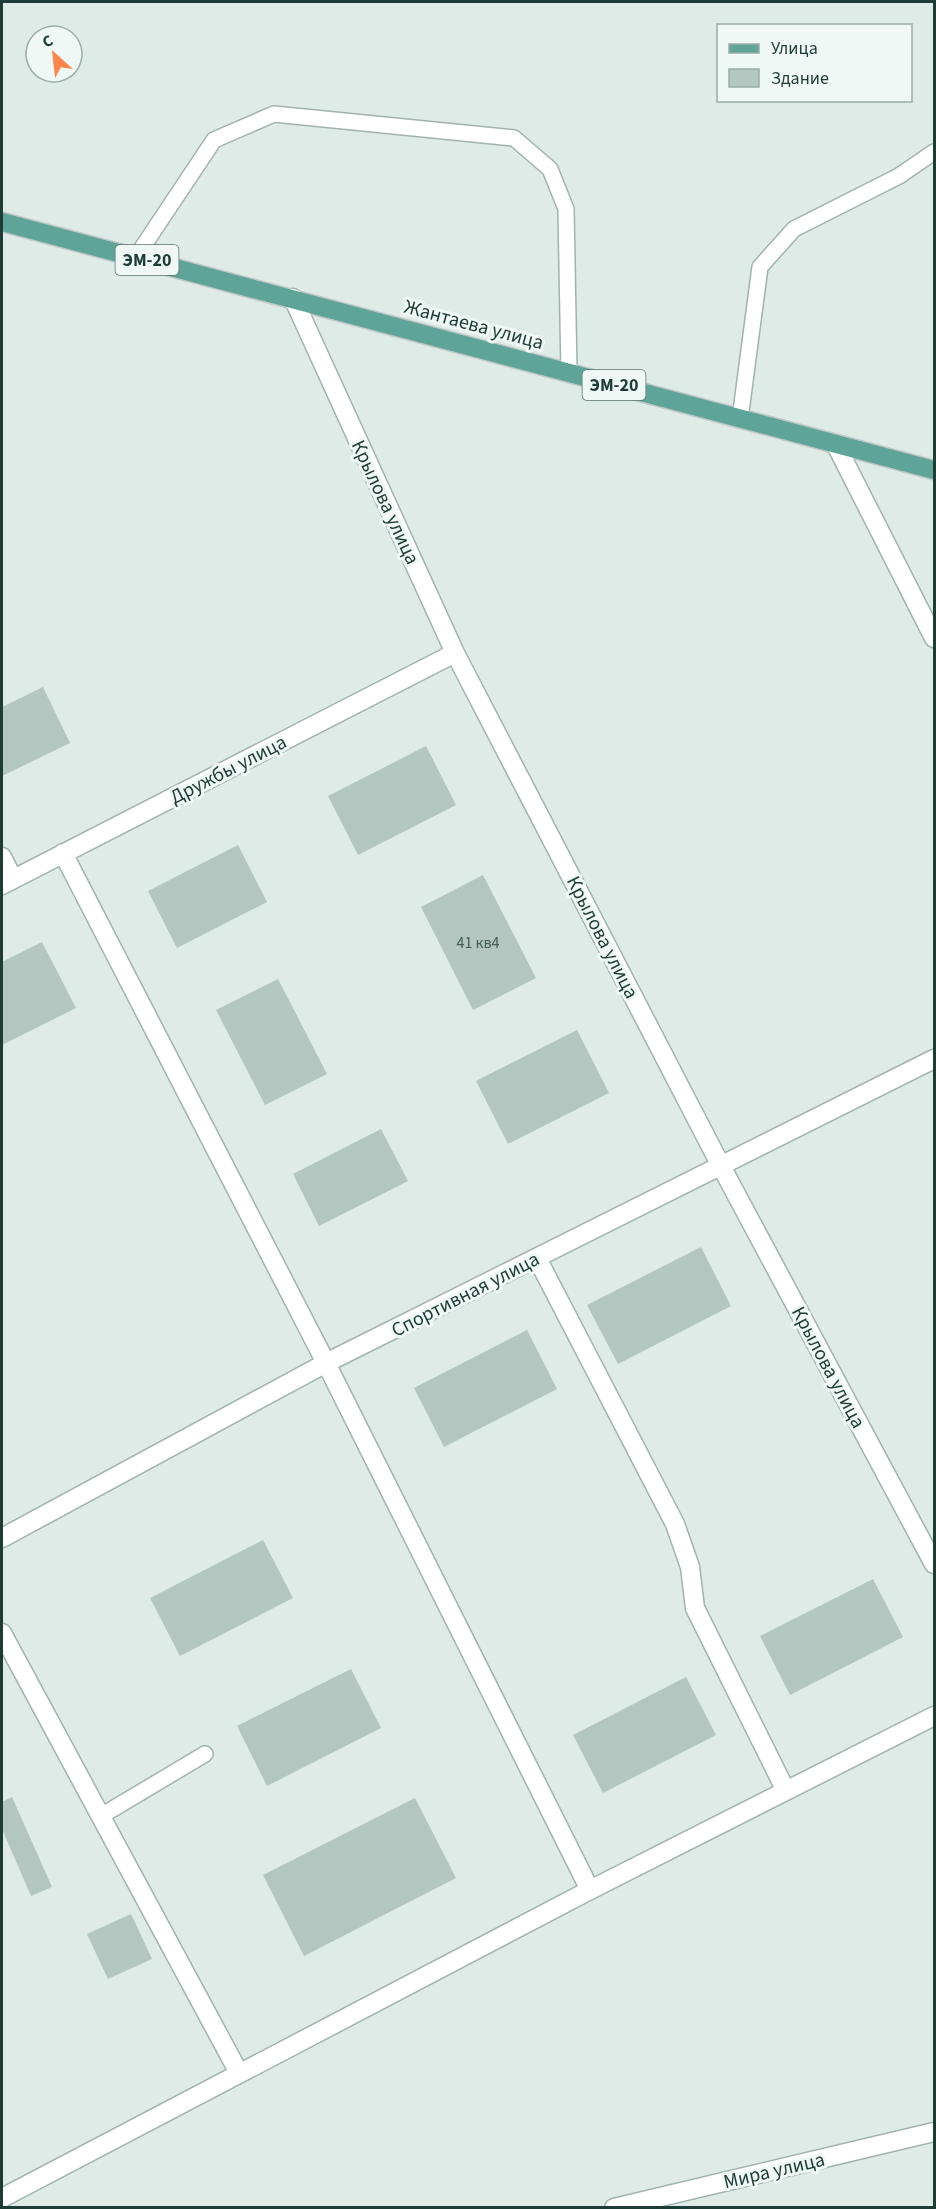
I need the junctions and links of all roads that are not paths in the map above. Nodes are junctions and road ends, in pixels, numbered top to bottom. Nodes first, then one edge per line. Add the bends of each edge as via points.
1 (934, 152) edge
2 (2, 222) edge
3 (136, 257) junction
4 (293, 298) junction
5 (569, 373) junction
6 (740, 419) junction
7 (836, 445) junction
8 (934, 470) edge
9 (934, 638) edge
10 (455, 653) junction
11 (63, 853) junction
12 (2, 857) edge
13 (7, 882) edge
14 (934, 1059) edge
15 (722, 1166) junction
16 (537, 1258) junction
17 (326, 1363) junction
18 (2, 1538) edge
19 (934, 1564) edge
20 (2, 1633) edge
21 (934, 1716) edge
22 (205, 1754) dead end
23 (786, 1791) junction
24 (101, 1816) junction
25 (590, 1890) junction
26 (239, 2073) junction
27 (934, 2132) edge
28 (2, 2198) edge
29 (614, 2208) edge

1 - 6 lane via 899,176 794,229 760,267
2 - 3 main road, Жантаева улица / ЭМ-20
3 - 4 main road, Жантаева улица / ЭМ-20
3 - 5 lane via 214,140 274,114 514,138 550,169 566,209
4 - 5 main road, Жантаева улица / ЭМ-20
4 - 10 street, Крылова улица
5 - 6 main road, Жантаева улица / ЭМ-20
6 - 7 main road, Жантаева улица / ЭМ-20
7 - 8 main road, Жантаева улица / ЭМ-20
7 - 9 street
10 - 11 street, Дружбы улица
10 - 15 street, Крылова улица
11 - 13 street, Дружбы улица
11 - 17 street
12 - 13 street
14 - 15 street, Спортивная улица
15 - 16 street, Спортивная улица
15 - 19 street, Крылова улица
16 - 17 street, Спортивная улица
16 - 23 street via 675,1524 690,1567 696,1608
17 - 18 street, Спортивная улица
17 - 25 street
20 - 24 street
21 - 23 street
22 - 24 lane
23 - 25 street
24 - 26 street
25 - 26 street
26 - 28 street
27 - 29 street, Мира улица

